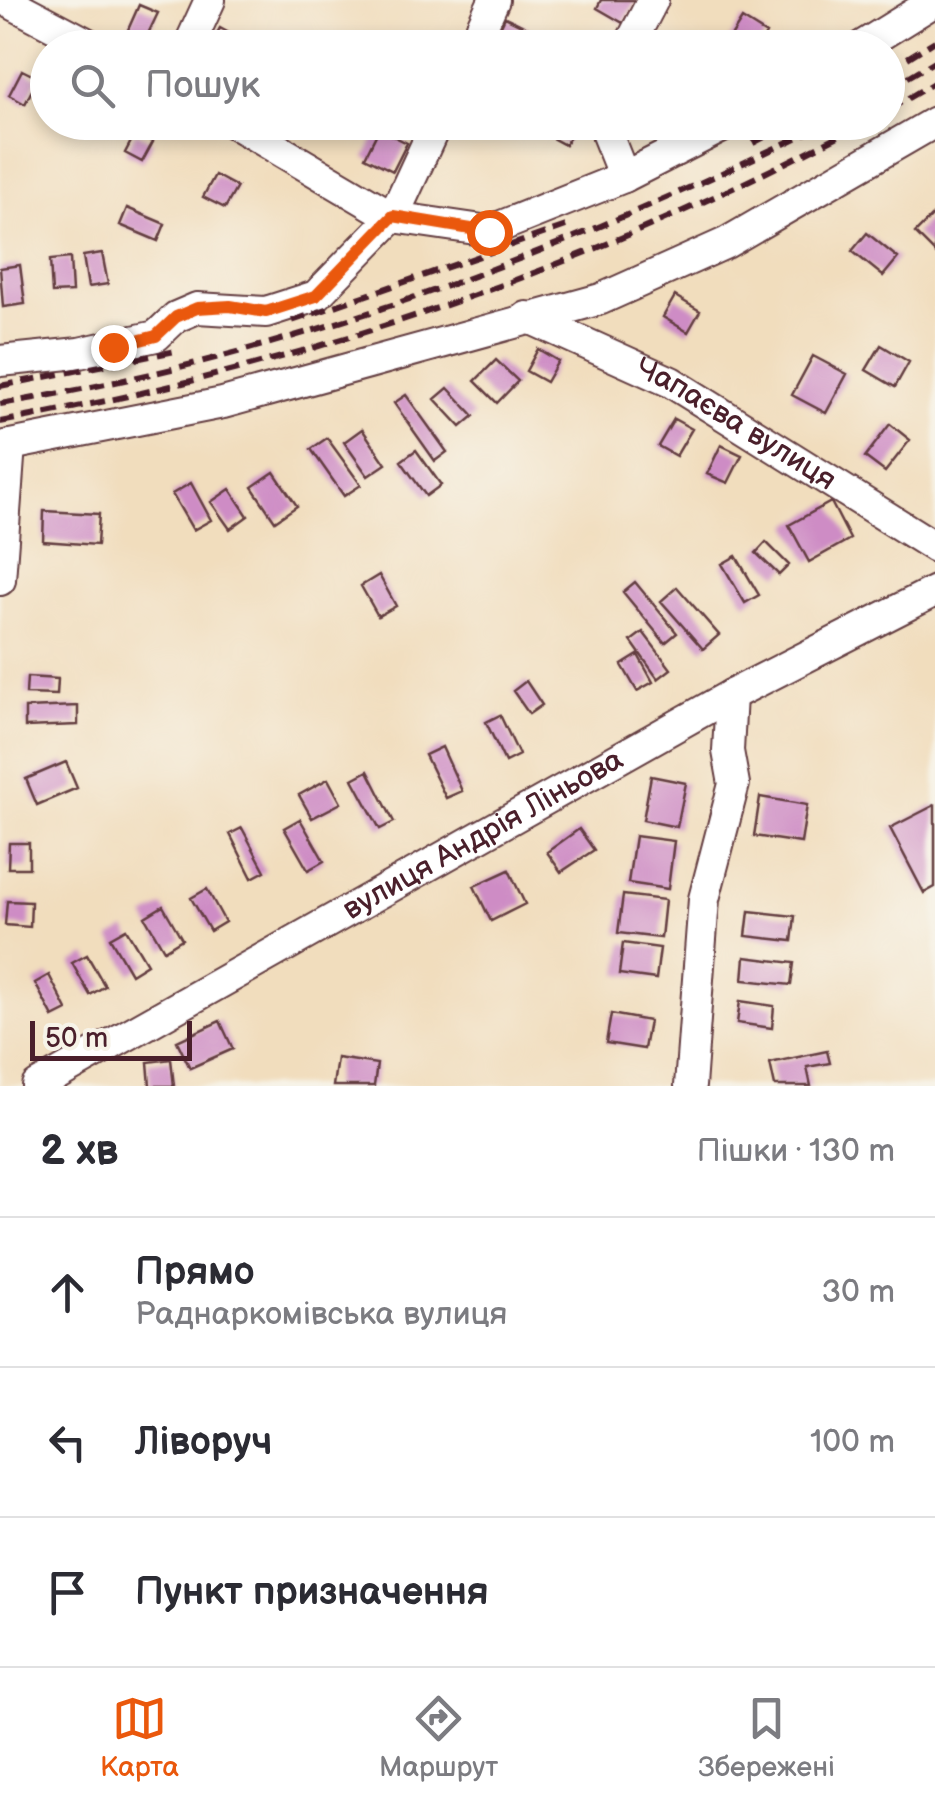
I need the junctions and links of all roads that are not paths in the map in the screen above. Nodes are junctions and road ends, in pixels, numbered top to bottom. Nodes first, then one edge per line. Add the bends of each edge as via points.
1 (5, 0) edge
2 (210, 0) edge
3 (494, 0) edge
4 (653, 0) edge
5 (935, 1) edge
6 (62, 30) edge
7 (196, 30) edge
8 (480, 30) edge
9 (637, 30) edge
10 (888, 30) edge
11 (935, 122) edge
12 (905, 139) edge
13 (263, 140) edge
14 (429, 140) edge
15 (609, 140) edge
16 (696, 140) edge
17 (904, 140) edge
18 (624, 176) junction
19 (393, 216) junction
20 (531, 319) junction
21 (0, 360) edge
22 (5, 446) edge
23 (935, 547) edge
24 (0, 580) edge
25 (935, 592) edge
26 (731, 696) junction
27 (37, 1086) edge
28 (690, 1086) edge

1 - 6 street
2 - 7 street
3 - 8 street
4 - 9 street
5 - 10 street
11 - 12 street
13 - 19 street
14 - 19 street
15 - 18 street
16 - 18 street
17 - 20 street via 726,243 601,299
18 - 19 street via 489,232
19 - 21 street via 316,296 266,312 197,308 156,336
20 - 22 street via 223,403
20 - 23 street, Чапаєва вулиця via 671,382
22 - 24 street
25 - 26 street, вулиця Андрія Ліньова
26 - 27 street, вулиця Андрія Ліньова
26 - 28 street via 734,784 704,899

